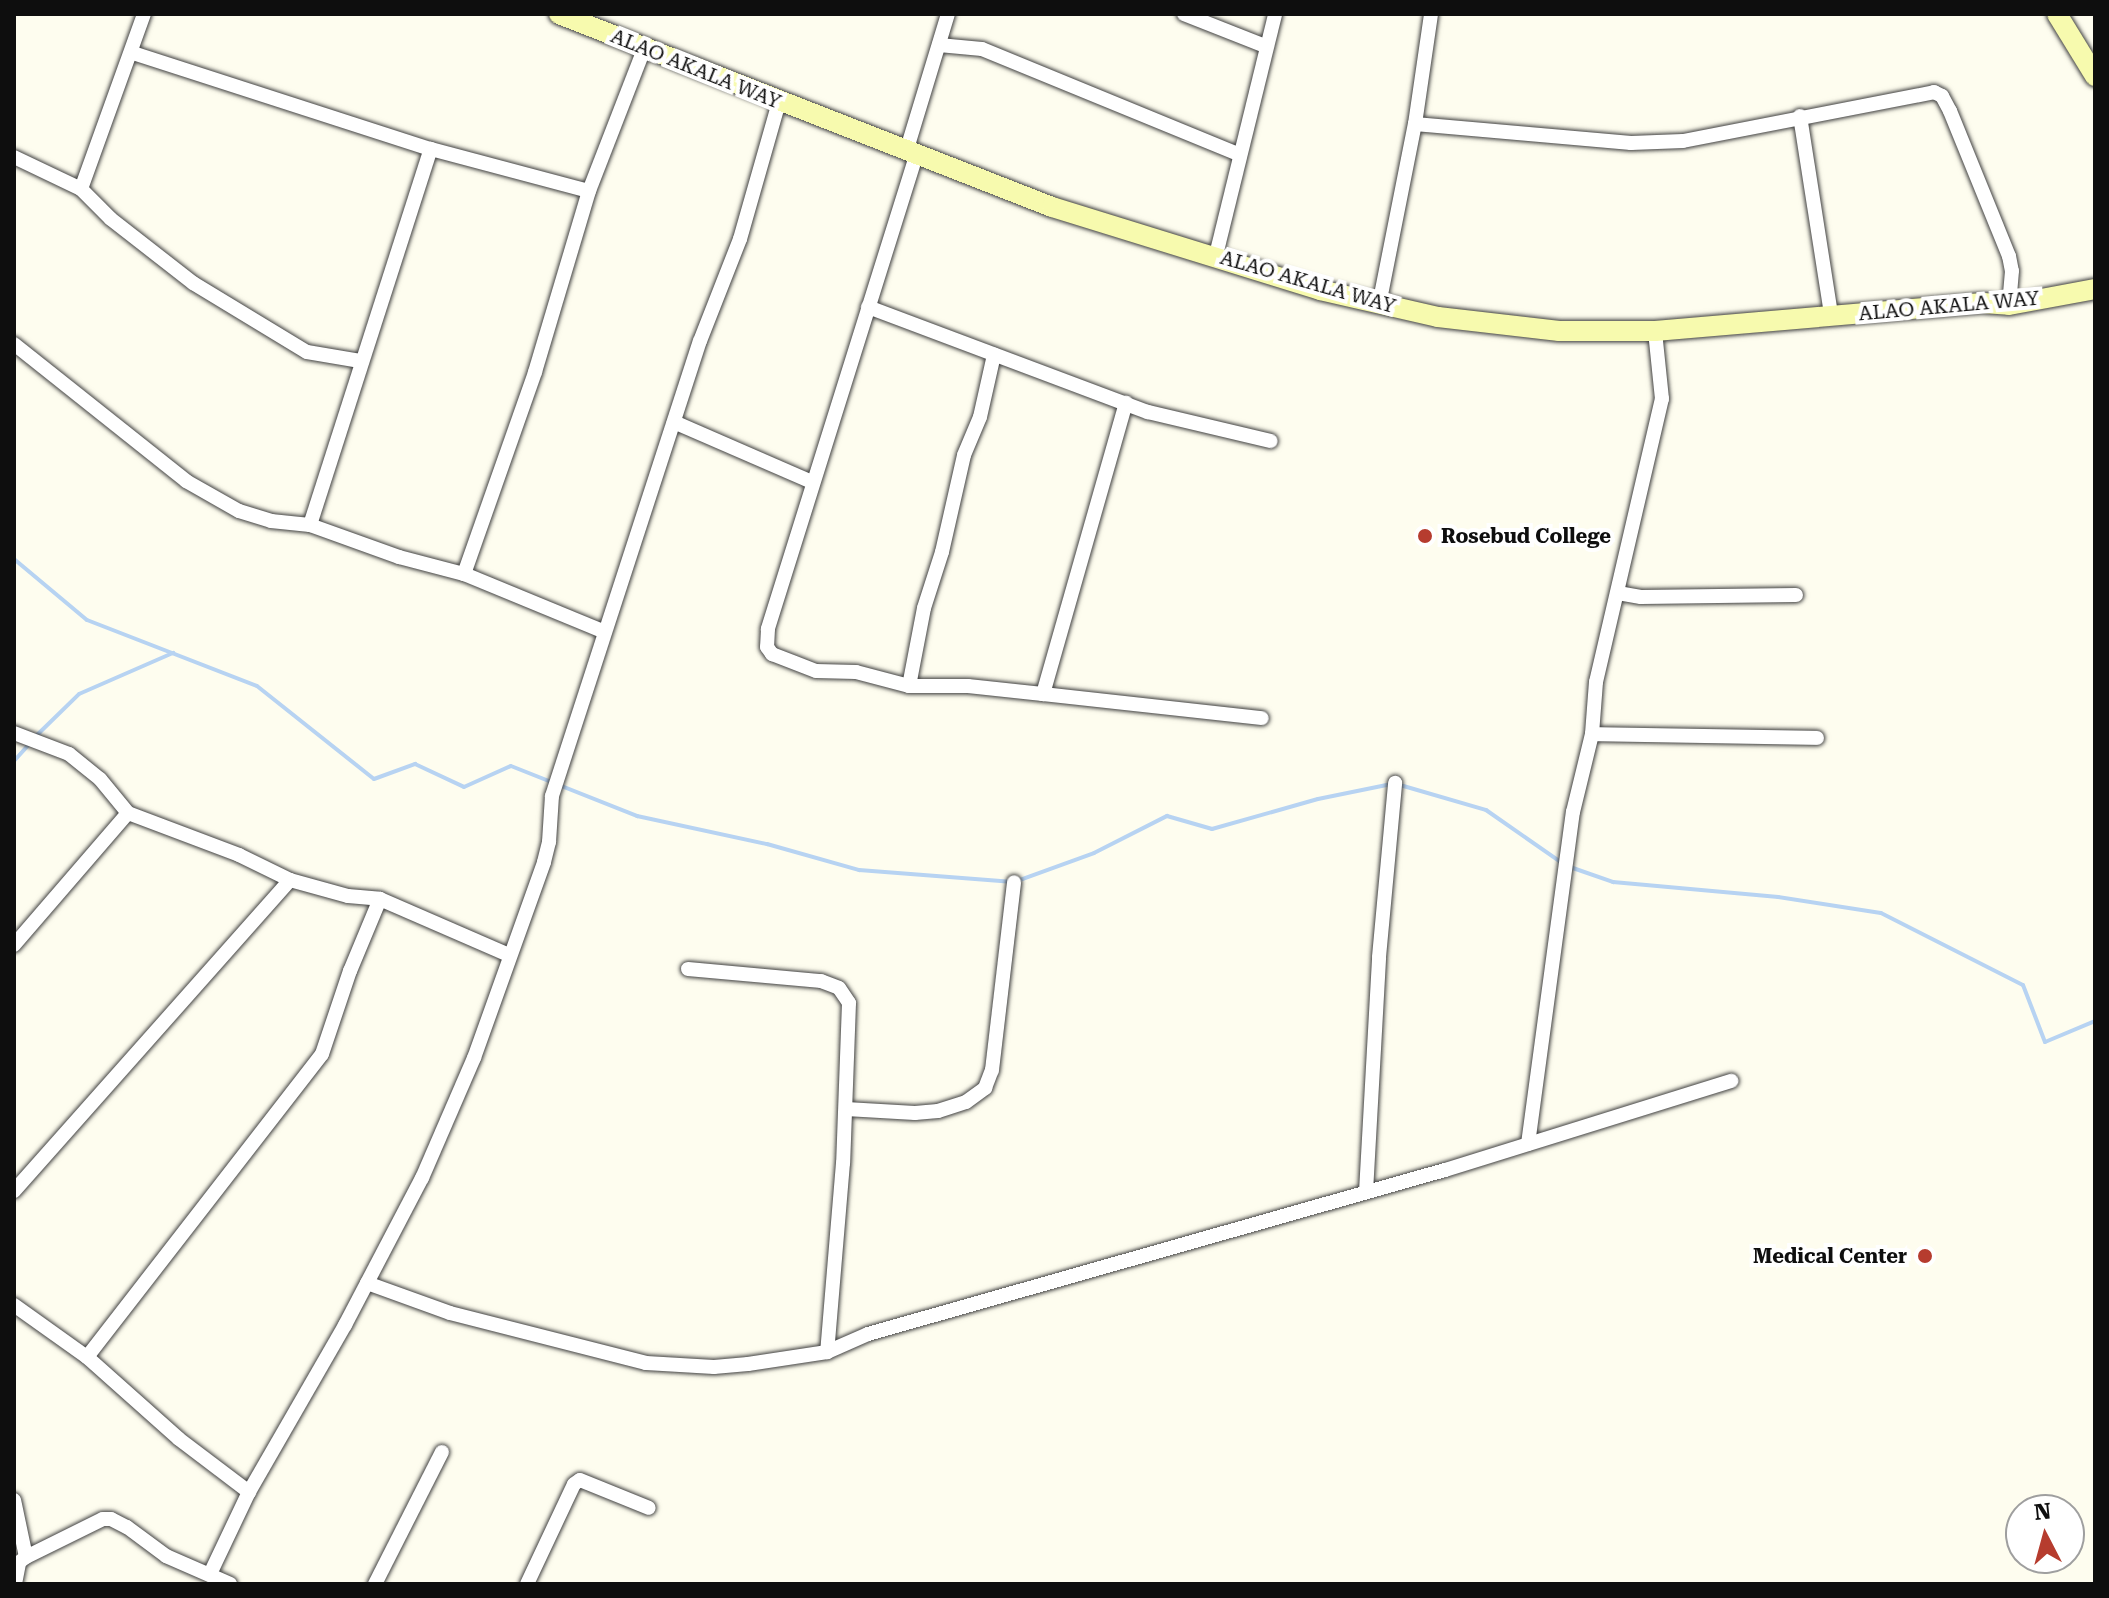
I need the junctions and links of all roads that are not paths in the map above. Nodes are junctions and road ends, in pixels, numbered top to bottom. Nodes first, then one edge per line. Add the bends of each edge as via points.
1 (144, 14) edge
2 (559, 14) edge
3 (948, 14) edge
4 (1184, 14) edge
5 (1275, 14) edge
6 (1431, 14) edge
7 (2057, 14) edge
8 (939, 45) junction
9 (1265, 46) junction
10 (644, 49) junction
11 (133, 53) junction
12 (2095, 76) edge
13 (779, 102) junction
14 (1800, 116) junction
15 (1415, 124) junction
16 (431, 149) junction
17 (911, 154) junction
18 (1240, 155) junction
19 (14, 157) edge
20 (81, 189) junction
21 (589, 191) junction
22 (1216, 255) junction
23 (2095, 289) edge
24 (1379, 305) junction
25 (2009, 305) junction
26 (868, 307) junction
27 (1831, 315) junction
28 (1655, 331) junction
29 (14, 344) edge
30 (994, 355) junction
31 (360, 361) junction
32 (1126, 403) junction
33 (674, 422) junction
34 (1271, 441) dead end
35 (812, 482) junction
36 (310, 525) junction
37 (464, 574) junction
38 (1618, 593) junction
39 (1796, 595) dead end
40 (605, 632) junction
41 (909, 686) junction
42 (1043, 694) junction
43 (1262, 718) dead end
44 (14, 733) edge
45 (1592, 734) junction
46 (1817, 738) dead end
47 (1395, 783) dead end
48 (128, 813) junction
49 (290, 880) junction
50 (1014, 882) dead end
51 (380, 899) junction
52 (14, 945) edge
53 (509, 955) junction
54 (688, 969) dead end
55 (1731, 1081) dead end
56 (846, 1109) junction
57 (1528, 1144) junction
58 (14, 1191) edge
59 (1366, 1192) junction
60 (367, 1283) junction
61 (14, 1305) edge
62 (827, 1352) junction
63 (87, 1357) junction
64 (442, 1452) dead end
65 (249, 1492) junction
66 (14, 1500) edge
67 (649, 1508) dead end
68 (20, 1562) edge
69 (210, 1574) junction
70 (15, 1584) edge
71 (230, 1584) edge
72 (375, 1584) edge
73 (527, 1584) edge

1 - 11 street
2 - 10 street, ALAO AKALA WAY
3 - 8 street
4 - 9 street
5 - 9 street
6 - 15 street
7 - 12 street
8 - 17 street
8 - 18 street via 982,49
9 - 18 street
10 - 13 street, ALAO AKALA WAY
10 - 21 street
11 - 16 street
11 - 20 street
13 - 17 street, ALAO AKALA WAY
13 - 33 street via 740,239
14 - 15 street via 1658,143
14 - 25 street via 1922,93 1942,96 2009,256
14 - 27 street
15 - 24 street
16 - 21 street
16 - 31 street
17 - 22 street, ALAO AKALA WAY via 1052,207
17 - 26 street
18 - 22 street
19 - 20 street
20 - 31 street via 193,283 307,352
21 - 37 street via 535,372
22 - 24 street, ALAO AKALA WAY
23 - 25 street, ALAO AKALA WAY
24 - 28 street, ALAO AKALA WAY via 1521,328
25 - 27 street, ALAO AKALA WAY
26 - 30 street
26 - 35 street
27 - 28 street, ALAO AKALA WAY
28 - 38 street via 1662,399
29 - 36 street via 186,481 239,511
30 - 32 street
30 - 41 street via 924,608
31 - 36 street
32 - 34 street
32 - 42 street
33 - 35 street
33 - 40 street
35 - 41 street via 767,647 798,666 856,672
36 - 37 street
37 - 40 street
38 - 39 street
38 - 45 street via 1596,682
40 - 53 street via 552,796 544,862
41 - 42 street
42 - 43 street
44 - 48 street via 80,762
45 - 46 street
45 - 57 street via 1573,812
47 - 59 street
48 - 49 street
48 - 52 street
49 - 51 street
49 - 58 street
50 - 56 street via 992,1070 985,1088 966,1102 938,1111
51 - 53 street
51 - 63 street via 322,1054
53 - 60 street via 469,1071 422,1178
54 - 56 street via 778,975 839,988 851,1012
55 - 57 street
56 - 62 street
57 - 59 street
59 - 62 street via 1028,1286 868,1334
60 - 62 street via 450,1313 646,1363 714,1367
60 - 65 street
61 - 63 street
63 - 65 street via 179,1439
64 - 72 street
65 - 69 street
66 - 68 street
67 - 73 street via 580,1480
68 - 69 street via 111,1519 166,1556
68 - 70 street
69 - 71 street

